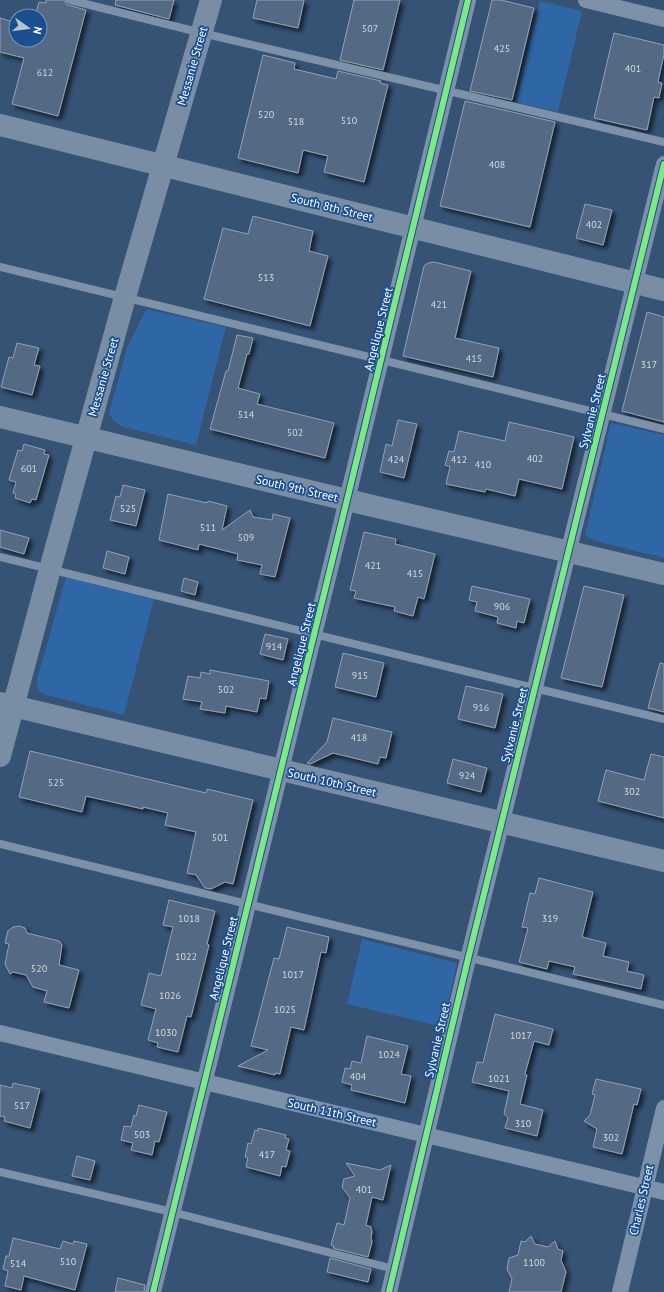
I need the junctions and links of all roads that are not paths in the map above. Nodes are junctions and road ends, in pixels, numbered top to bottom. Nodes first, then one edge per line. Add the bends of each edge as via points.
1 (70, 0) edge
2 (211, 0) edge
3 (468, 0) edge
4 (586, 0) edge
5 (664, 19) edge
6 (202, 33) junction
7 (446, 91) junction
8 (0, 125) edge
9 (664, 142) edge
10 (664, 164) edge
11 (163, 165) junction
12 (413, 227) junction
13 (0, 266) edge
14 (635, 282) junction
15 (664, 290) edge
16 (125, 297) junction
17 (382, 360) junction
18 (603, 414) junction
19 (0, 417) edge
20 (664, 429) edge
21 (86, 438) junction
22 (347, 500) junction
23 (568, 552) junction
24 (0, 557) edge
25 (50, 569) junction
26 (664, 574) edge
27 (315, 634) junction
28 (534, 688) junction
29 (7, 705) edge
30 (664, 719) edge
31 (0, 756) edge
32 (281, 770) junction
33 (501, 822) junction
34 (0, 844) edge
35 (664, 861) edge
36 (248, 904) junction
37 (468, 958) junction
38 (664, 1005) edge
39 (0, 1033) edge
40 (204, 1081) junction
41 (664, 1108) edge
42 (426, 1134) junction
43 (0, 1172) edge
44 (644, 1187) junction
45 (664, 1192) edge
46 (172, 1212) junction
47 (394, 1269) junction
48 (153, 1292) edge
49 (389, 1292) edge
50 (620, 1292) edge

1 - 6 lane
2 - 6 main road, Messanie Street
3 - 7 street, Angelique Street
4 - 5 street
6 - 7 lane
6 - 11 main road, Messanie Street
7 - 9 lane
7 - 12 street, Angelique Street
8 - 11 main road, South 8th Street
10 - 14 street, Sylvanie Street
11 - 12 main road, South 8th Street
11 - 16 main road, Messanie Street
12 - 14 main road, South 8th Street
12 - 17 street, Angelique Street
13 - 16 lane
14 - 15 main road, South 8th Street
14 - 18 street, Sylvanie Street
16 - 17 lane
16 - 21 main road, Messanie Street
17 - 18 lane
17 - 22 street, Angelique Street
18 - 20 lane
18 - 23 street, Sylvanie Street
19 - 21 main road, South 9th Street
21 - 22 main road, South 9th Street
21 - 25 main road, Messanie Street
22 - 23 main road, South 9th Street
22 - 27 street, Angelique Street
23 - 26 main road, South 9th Street
23 - 28 street, Sylvanie Street
24 - 25 lane
25 - 27 lane
25 - 29 main road, Messanie Street
27 - 28 lane
27 - 32 street, Angelique Street
28 - 30 lane
28 - 33 street, Sylvanie Street
29 - 31 main road, Messanie Street
29 - 32 main road, South 10th Street
32 - 33 main road, South 10th Street
32 - 36 street, Angelique Street
33 - 35 main road, South 10th Street
33 - 37 street, Sylvanie Street
34 - 36 lane
36 - 37 lane
36 - 40 street, Angelique Street
37 - 38 lane
37 - 42 street, Sylvanie Street
39 - 40 street, South 11th Street
40 - 42 street, South 11th Street
40 - 46 street, Angelique Street
41 - 44 street, Charles Street
42 - 44 street, South 11th Street
42 - 47 street, Sylvanie Street
43 - 46 lane
44 - 45 street, South 11th Street
44 - 50 street, Charles Street
46 - 47 lane
46 - 48 street, Angelique Street
47 - 49 street, Sylvanie Street

